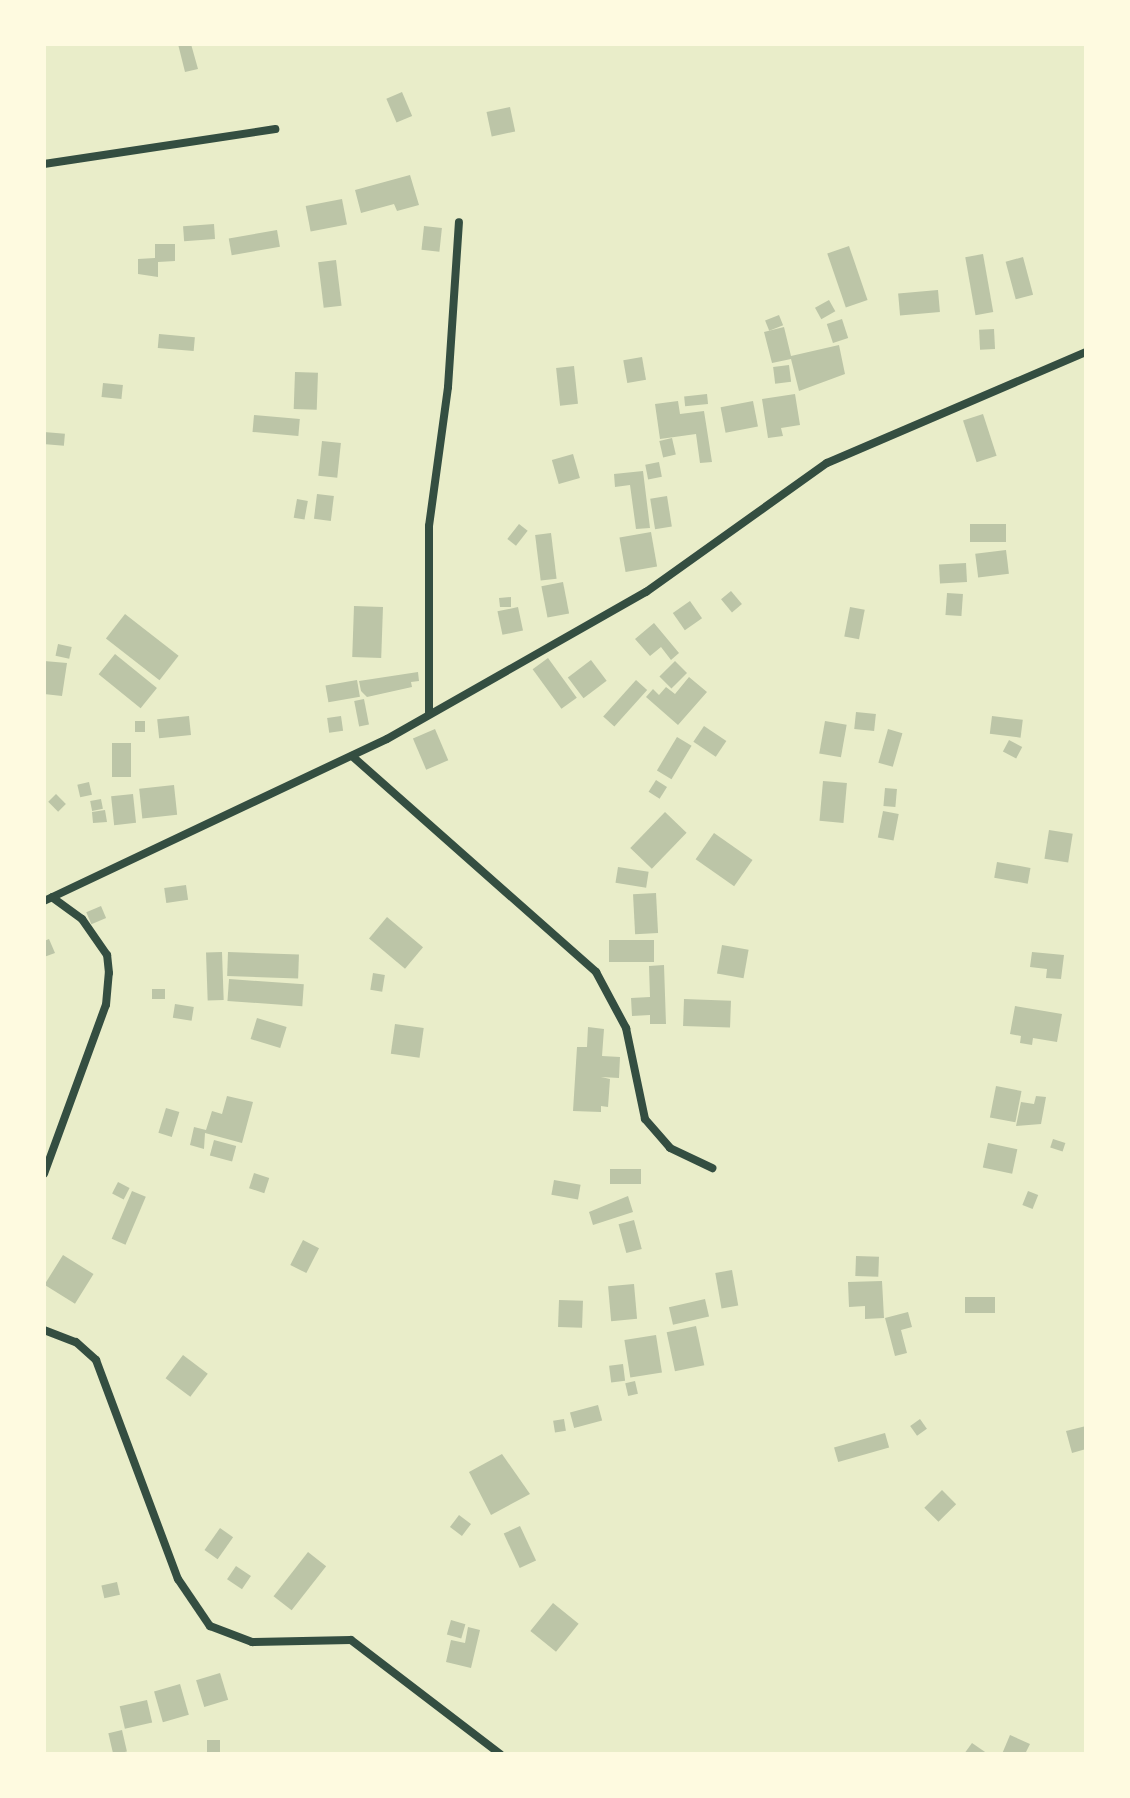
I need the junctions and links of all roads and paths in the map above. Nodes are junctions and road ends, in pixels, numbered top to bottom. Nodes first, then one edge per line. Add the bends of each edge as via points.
1 (275, 129) dead end
2 (44, 164) edge
3 (459, 222) dead end
4 (1086, 352) edge
5 (429, 714) junction
6 (352, 756) junction
7 (48, 899) edge
8 (712, 1168) dead end
9 (44, 1174) edge
10 (44, 1330) edge
11 (500, 1754) edge

1 - 2 street
3 - 5 street via 448,387 429,526
4 - 5 street via 827,463 646,592
5 - 6 street
6 - 7 street
6 - 8 street via 596,972 626,1028 645,1119 670,1148
7 - 9 street via 82,919 107,955 109,973 106,1005
10 - 11 street via 76,1342 96,1360 178,1579 199,1615 236,1639 351,1640

